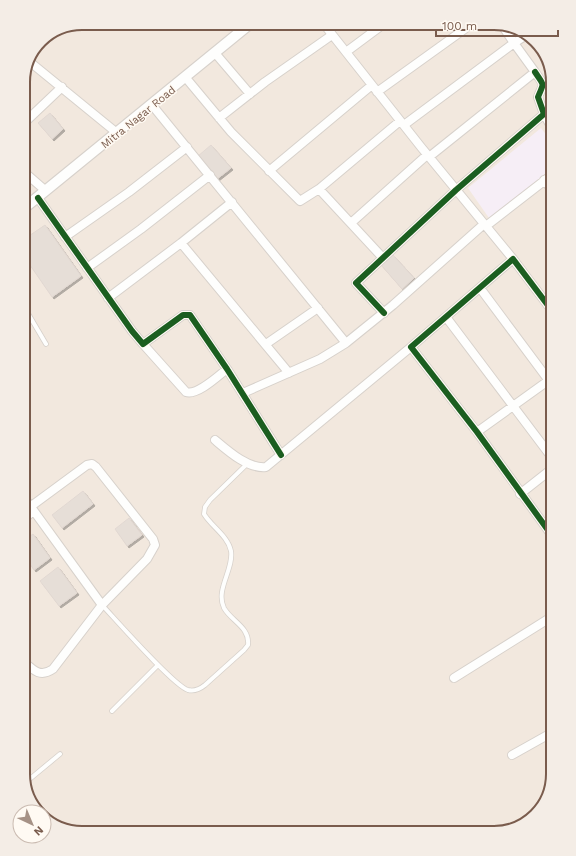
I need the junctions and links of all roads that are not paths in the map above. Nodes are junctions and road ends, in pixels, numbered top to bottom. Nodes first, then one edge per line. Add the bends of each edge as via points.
1 (243, 30) edge
2 (328, 30) edge
3 (376, 30) edge
4 (463, 30) edge
5 (507, 32) edge
6 (332, 35) junction
7 (522, 38) edge
8 (514, 43) junction
9 (346, 52) junction
10 (215, 53) junction
11 (33, 64) edge
12 (535, 72) junction
13 (186, 78) junction
14 (546, 83) edge
15 (543, 84) junction
16 (62, 87) junction
17 (375, 89) junction
18 (250, 94) junction
19 (152, 105) junction
20 (544, 114) junction
21 (30, 117) edge
22 (219, 118) junction
23 (546, 118) edge
24 (402, 123) junction
25 (117, 133) junction
26 (187, 147) junction
27 (428, 156) junction
28 (269, 171) junction
29 (210, 175) junction
30 (30, 179) edge
31 (544, 180) joint
32 (546, 182) edge
33 (319, 189) junction
34 (456, 190) junction
35 (42, 194) junction
36 (232, 202) junction
37 (30, 203) edge
38 (351, 223) junction
39 (485, 225) junction
40 (65, 237) junction
41 (181, 243) junction
42 (384, 258) junction
43 (513, 259) junction
44 (87, 268) junction
45 (480, 288) junction
46 (108, 298) junction
47 (546, 303) edge
48 (318, 308) junction
49 (384, 313) junction
50 (30, 317) edge
51 (446, 317) junction
52 (346, 343) junction
53 (46, 344) dead end
54 (143, 344) junction
55 (266, 344) junction
56 (411, 347) junction
57 (227, 369) junction
58 (289, 373) junction
59 (546, 373) edge
60 (546, 385) edge
61 (243, 393) junction
62 (514, 407) junction
63 (477, 432) junction
64 (215, 440) dead end
65 (546, 450) edge
66 (281, 455) junction
67 (248, 463) junction
68 (546, 474) edge
69 (520, 494) junction
70 (30, 506) edge
71 (32, 509) junction
72 (30, 511) edge
73 (546, 528) edge
74 (102, 605) junction
75 (546, 620) edge
76 (158, 665) junction
77 (30, 667) edge
78 (454, 678) dead end
79 (112, 711) dead end
80 (546, 736) edge
81 (60, 754) dead end
82 (512, 755) dead end
83 (30, 780) edge

1 - 10 street, Mitra Nagar Road
2 - 6 street
3 - 9 street
4 - 17 street
5 - 8 street
6 - 9 street
6 - 18 street
7 - 8 street
8 - 12 street
8 - 24 street
9 - 17 street
10 - 13 street, Mitra Nagar Road
10 - 18 street
11 - 16 street
12 - 15 street
12 - 27 street
13 - 19 street, Mitra Nagar Road
13 - 22 street
14 - 15 street
15 - 20 street via 543,90 538,97
16 - 21 street
16 - 25 street
17 - 24 street
17 - 28 street
18 - 22 street
19 - 25 street, Mitra Nagar Road
19 - 26 street
20 - 23 street
20 - 34 street
22 - 28 street
24 - 27 street
24 - 33 street
25 - 35 street, Mitra Nagar Road
26 - 29 street
26 - 40 street
27 - 34 street
27 - 38 street
28 - 33 street via 300,201
29 - 36 street
29 - 44 street
30 - 35 street
31 - 32 street
31 - 39 street
33 - 38 street
34 - 39 street
34 - 42 street
35 - 37 street, Mitra Nagar Road
35 - 40 street
36 - 41 street
36 - 48 street
38 - 42 street
39 - 43 street
39 - 49 street
40 - 44 street
41 - 46 street
41 - 55 street
42 - 49 street via 356,283
43 - 45 street
43 - 47 street
44 - 46 street
45 - 51 street
45 - 59 street
46 - 54 street
48 - 52 street
48 - 55 street
49 - 52 street
50 - 53 lane
51 - 56 street
51 - 62 street
52 - 58 street
54 - 57 street via 186,392 197,392
54 - 57 street via 187,314 193,318
55 - 58 street
56 - 63 street
56 - 66 street
57 - 61 street
58 - 61 street
60 - 62 street
61 - 66 street
62 - 63 street
62 - 65 street
63 - 69 street
64 - 67 street
66 - 67 street via 266,467 256,467
67 - 76 lane via 210,500 204,514 230,546 222,603 248,635 248,645 198,690 184,689
68 - 69 street
69 - 73 street
70 - 71 street
71 - 72 street
71 - 74 street
71 - 74 street via 92,464 153,539 155,545 147,559
74 - 76 lane
74 - 77 street via 53,670 41,674
75 - 78 street
76 - 79 lane
80 - 82 street
81 - 83 lane

